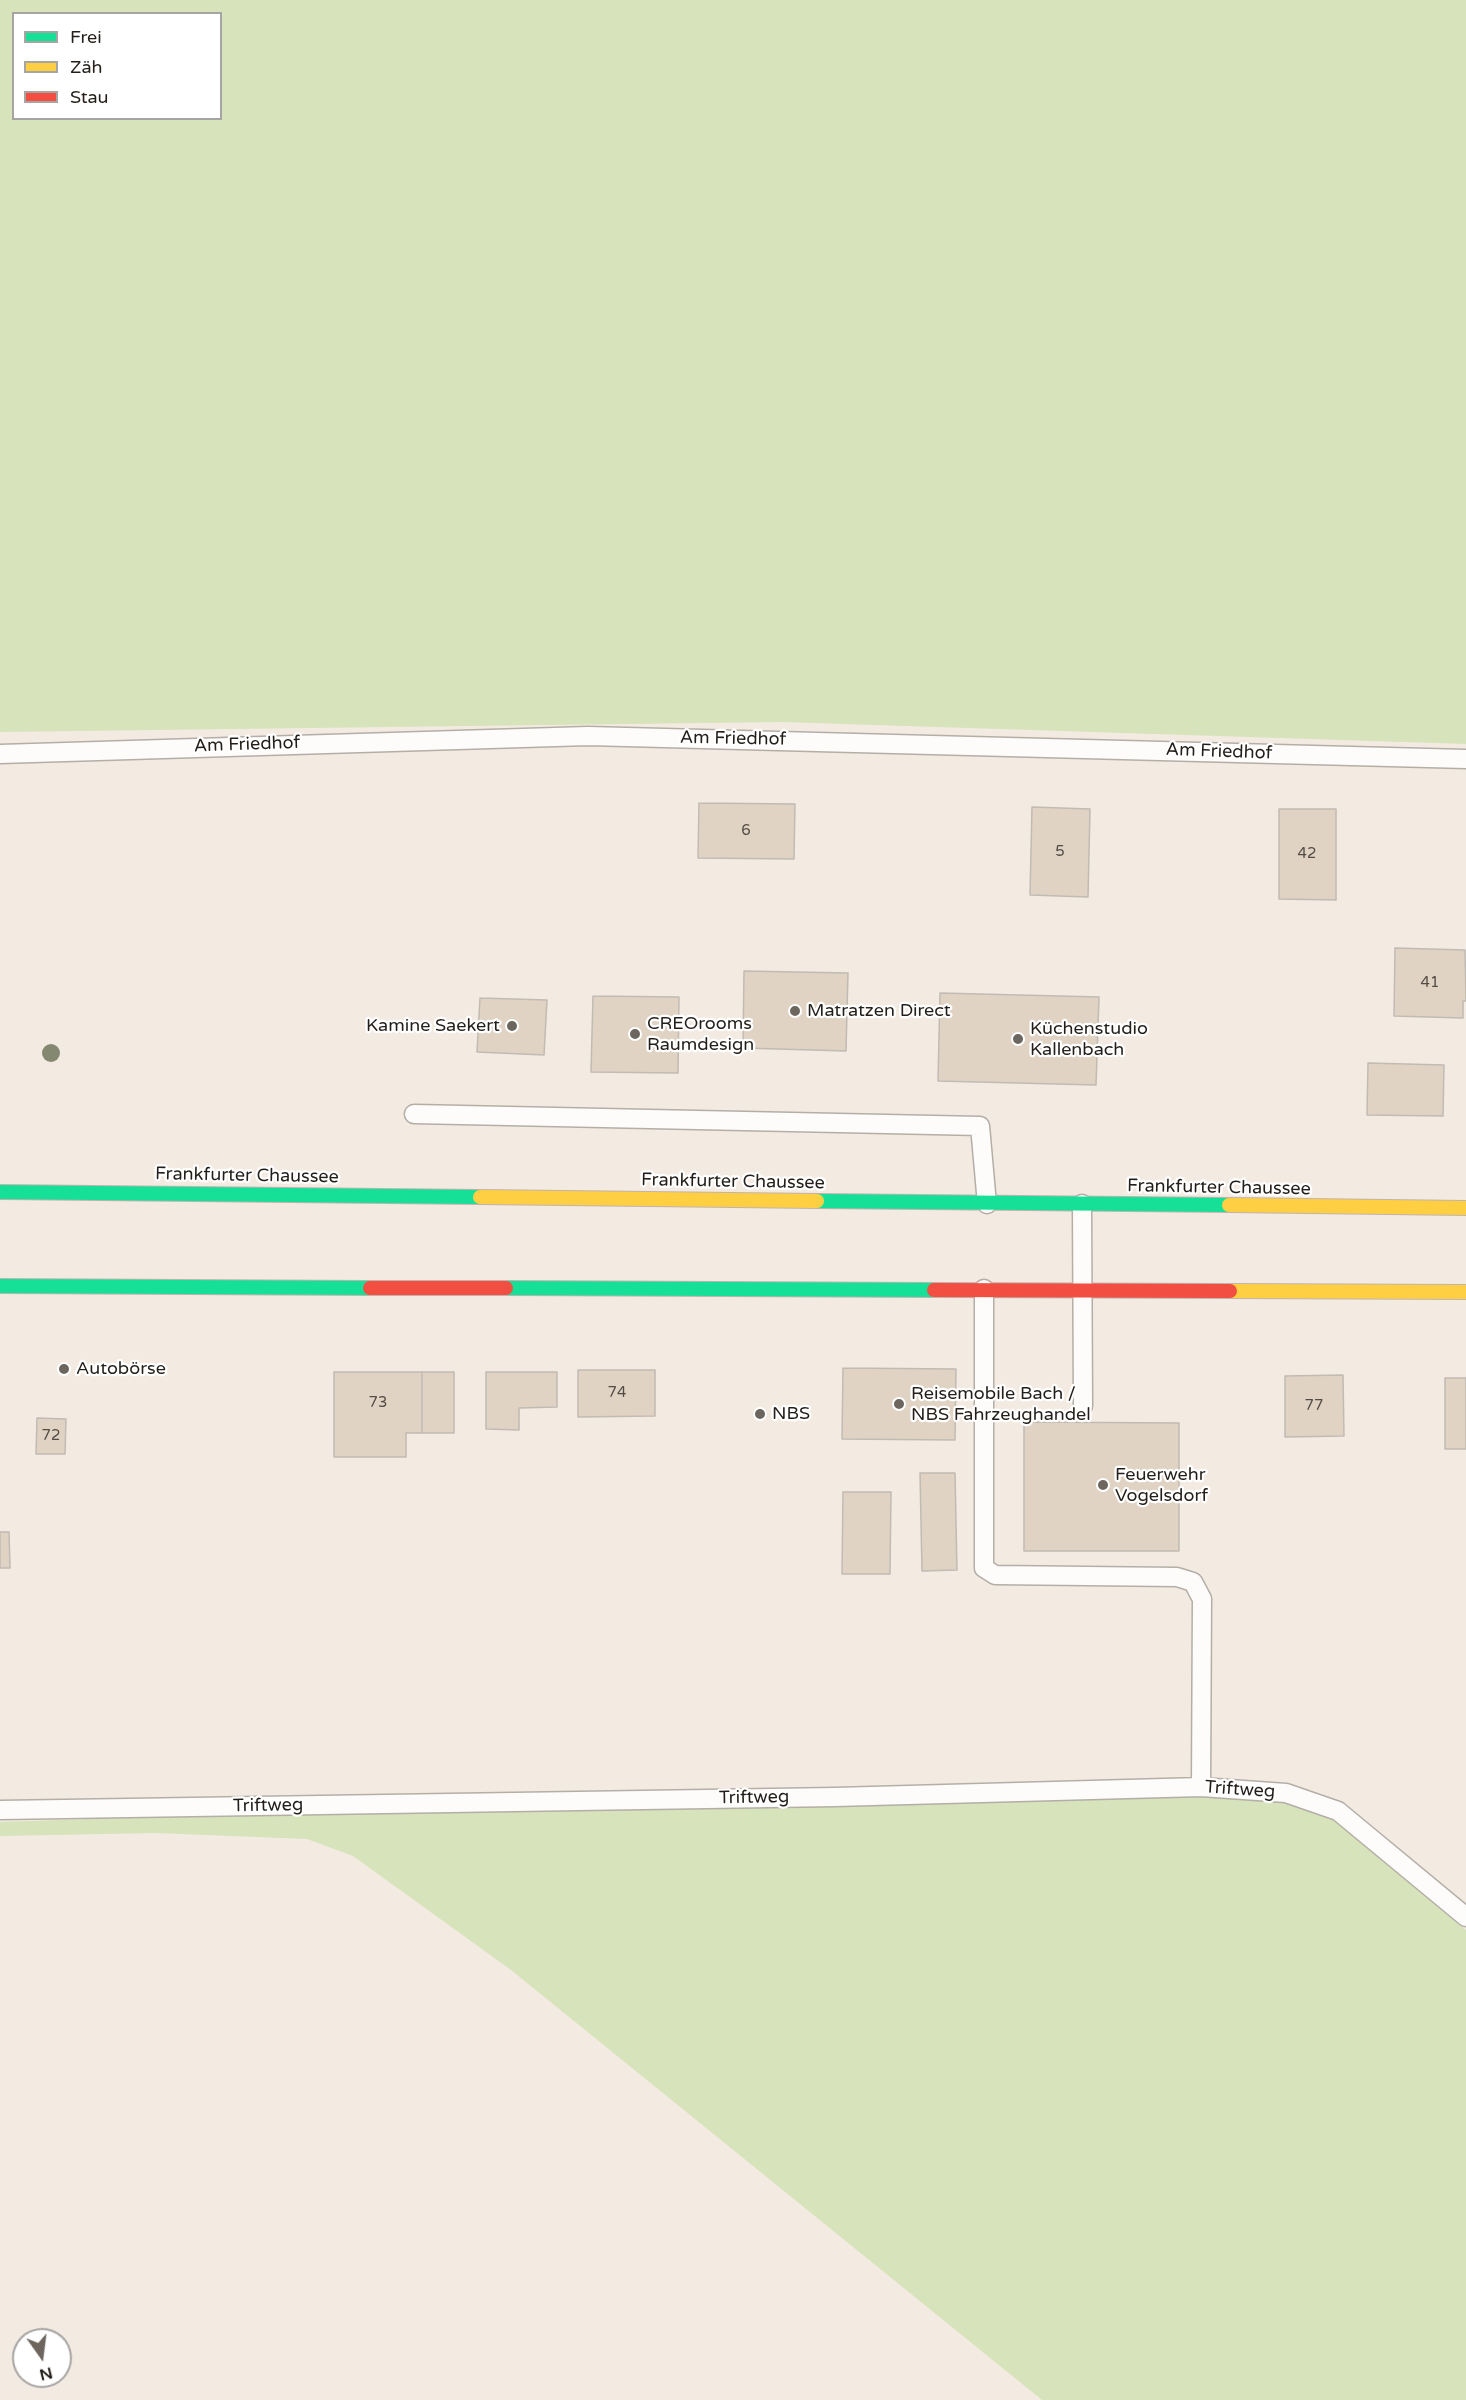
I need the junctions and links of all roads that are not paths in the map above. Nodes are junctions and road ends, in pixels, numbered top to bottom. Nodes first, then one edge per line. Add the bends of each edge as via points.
1 (0, 753) edge
2 (1466, 759) edge
3 (414, 1114) dead end
4 (2, 1188) edge
5 (987, 1204) junction
6 (1082, 1204) junction
7 (1466, 1209) edge
8 (0, 1286) edge
9 (984, 1289) junction
10 (1083, 1289) junction
11 (1466, 1292) edge
12 (1083, 1406) dead end
13 (1201, 1787) junction
14 (0, 1810) edge
15 (1466, 1917) edge

1 - 2 lane, Am Friedhof via 588,736
3 - 5 lane via 980,1126
4 - 5 main road, Frankfurter Chaussee
5 - 6 main road, Frankfurter Chaussee
6 - 7 main road, Frankfurter Chaussee
6 - 10 lane
8 - 9 main road
9 - 10 main road
9 - 13 lane via 984,1568 995,1575 1177,1577 1193,1582 1202,1599
10 - 11 main road
10 - 12 lane
13 - 14 lane, Triftweg
13 - 15 lane, Triftweg via 1286,1793 1338,1811

